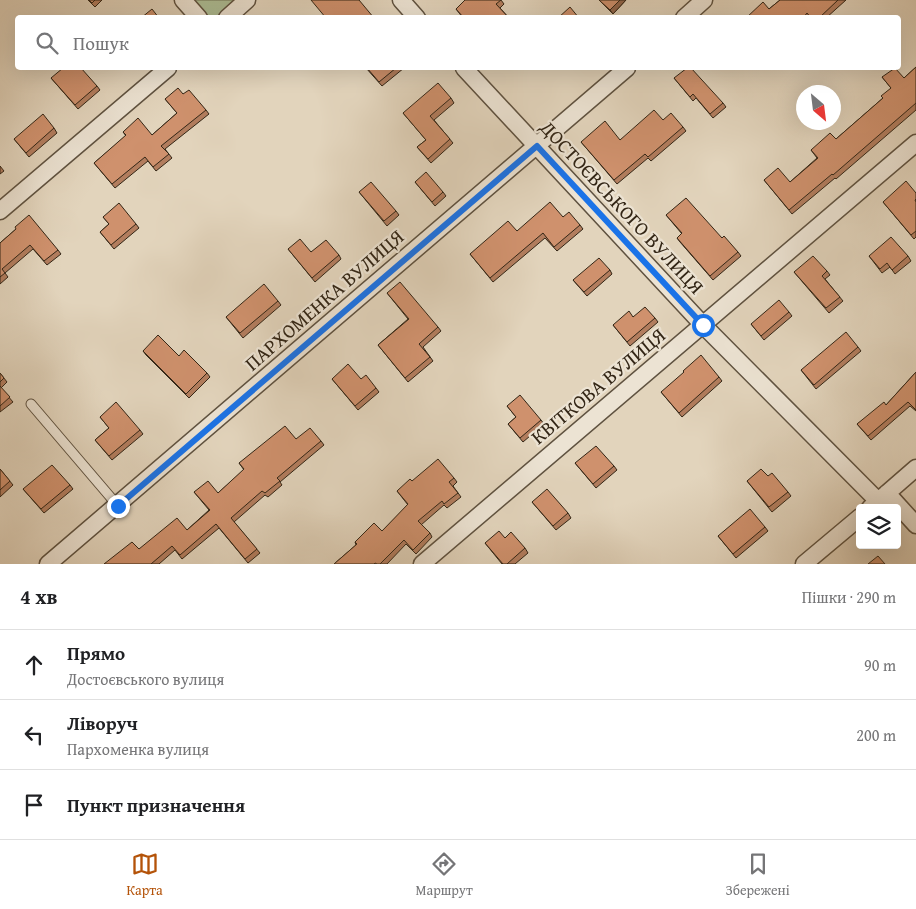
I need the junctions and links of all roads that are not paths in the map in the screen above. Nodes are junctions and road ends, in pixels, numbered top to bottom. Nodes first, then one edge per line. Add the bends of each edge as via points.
1 (183, 0) edge
2 (247, 0) edge
3 (401, 0) edge
4 (704, 0) edge
5 (196, 15) edge
6 (230, 15) edge
7 (415, 15) edge
8 (687, 15) edge
9 (166, 70) edge
10 (466, 70) edge
11 (624, 70) edge
12 (916, 142) edge
13 (537, 146) junction
14 (0, 211) edge
15 (703, 325) junction
16 (31, 404) dead end
17 (916, 468) edge
18 (878, 501) edge
19 (118, 506) junction
20 (856, 519) edge
21 (916, 525) edge
22 (48, 564) edge
23 (422, 564) edge
24 (804, 564) edge

1 - 5 street
2 - 6 street
3 - 7 street
4 - 8 street
9 - 14 street
10 - 13 street, ДОСТОЄВСЬКОГО ВУЛИЦЯ
11 - 13 street, ПАРХОМЕНКА ВУЛИЦЯ
12 - 15 street, КВІТКОВА ВУЛИЦЯ
13 - 15 street, ДОСТОЄВСЬКОГО ВУЛИЦЯ
13 - 19 street, ПАРХОМЕНКА ВУЛИЦЯ
15 - 18 street, ДОСТОЄВСЬКОГО ВУЛИЦЯ
15 - 23 street, КВІТКОВА ВУЛИЦЯ
16 - 19 lane
17 - 18 street
18 - 21 street, ДОСТОЄВСЬКОГО ВУЛИЦЯ
19 - 22 street, ПАРХОМЕНКА ВУЛИЦЯ
20 - 24 street

